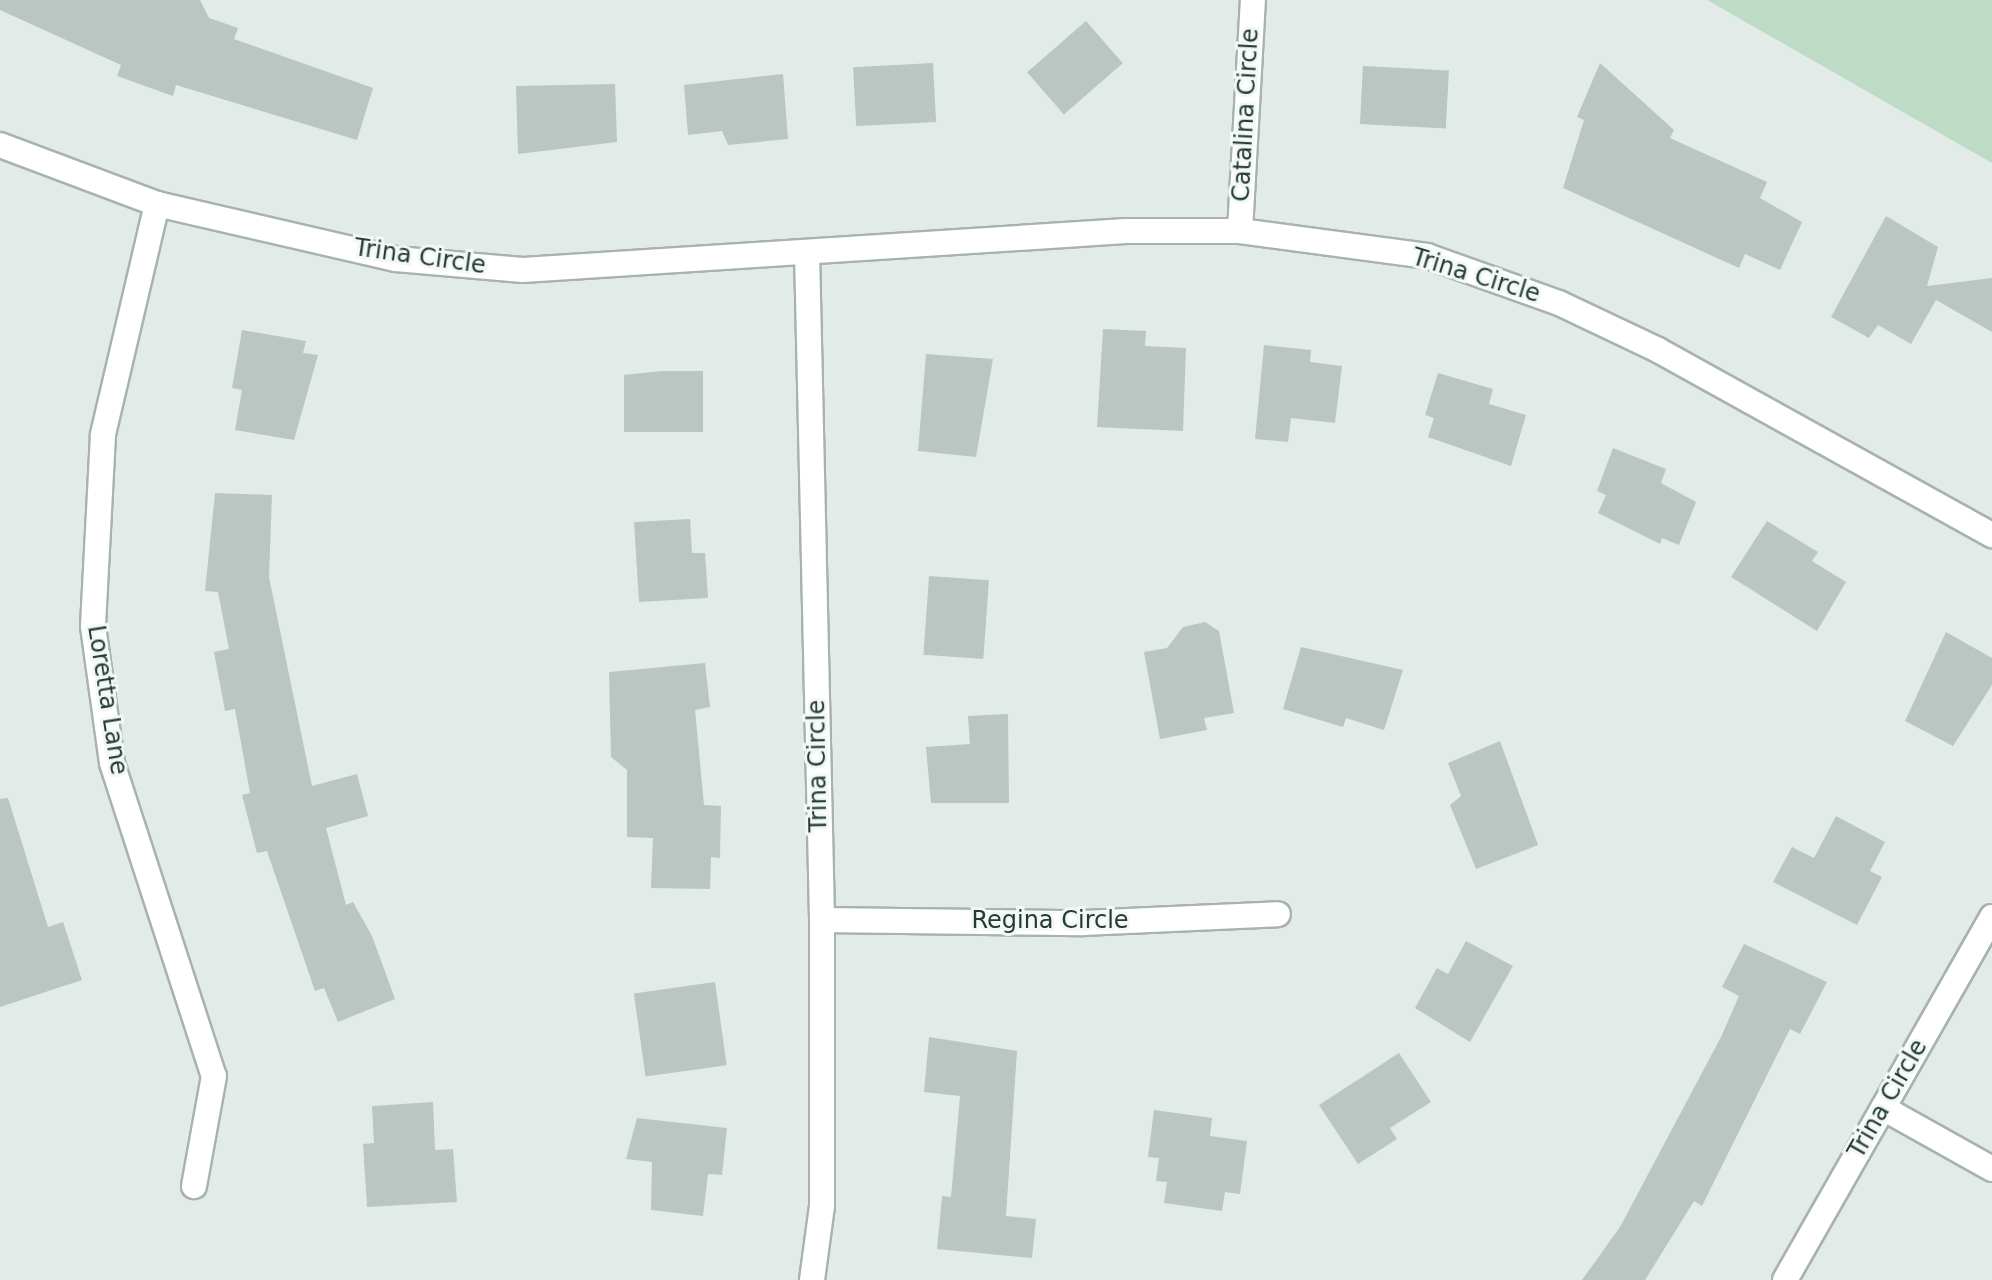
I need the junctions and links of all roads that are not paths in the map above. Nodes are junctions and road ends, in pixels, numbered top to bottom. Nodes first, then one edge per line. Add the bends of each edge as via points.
1 (1253, 0) edge
2 (0, 145) edge
3 (157, 204) junction
4 (1240, 231) junction
5 (807, 252) junction
6 (1992, 535) edge
7 (1278, 914) dead end
8 (1992, 917) edge
9 (822, 920) junction
10 (1883, 1108) junction
11 (1992, 1169) edge
12 (194, 1186) dead end
13 (812, 1280) edge
14 (1785, 1280) edge

1 - 4 street, Catalina Circle
2 - 3 street, Trina Circle
3 - 5 street, Trina Circle via 396,259 523,270
3 - 12 street, Loretta Lane via 103,435 93,626 112,763 214,1076
4 - 5 street, Trina Circle
4 - 6 street, Trina Circle via 1427,256 1559,303
5 - 9 street, Trina Circle
7 - 9 street, Regina Circle via 1083,923
8 - 10 street, Trina Circle
9 - 13 street, Trina Circle via 822,1206
10 - 11 street
10 - 14 street, Trina Circle

